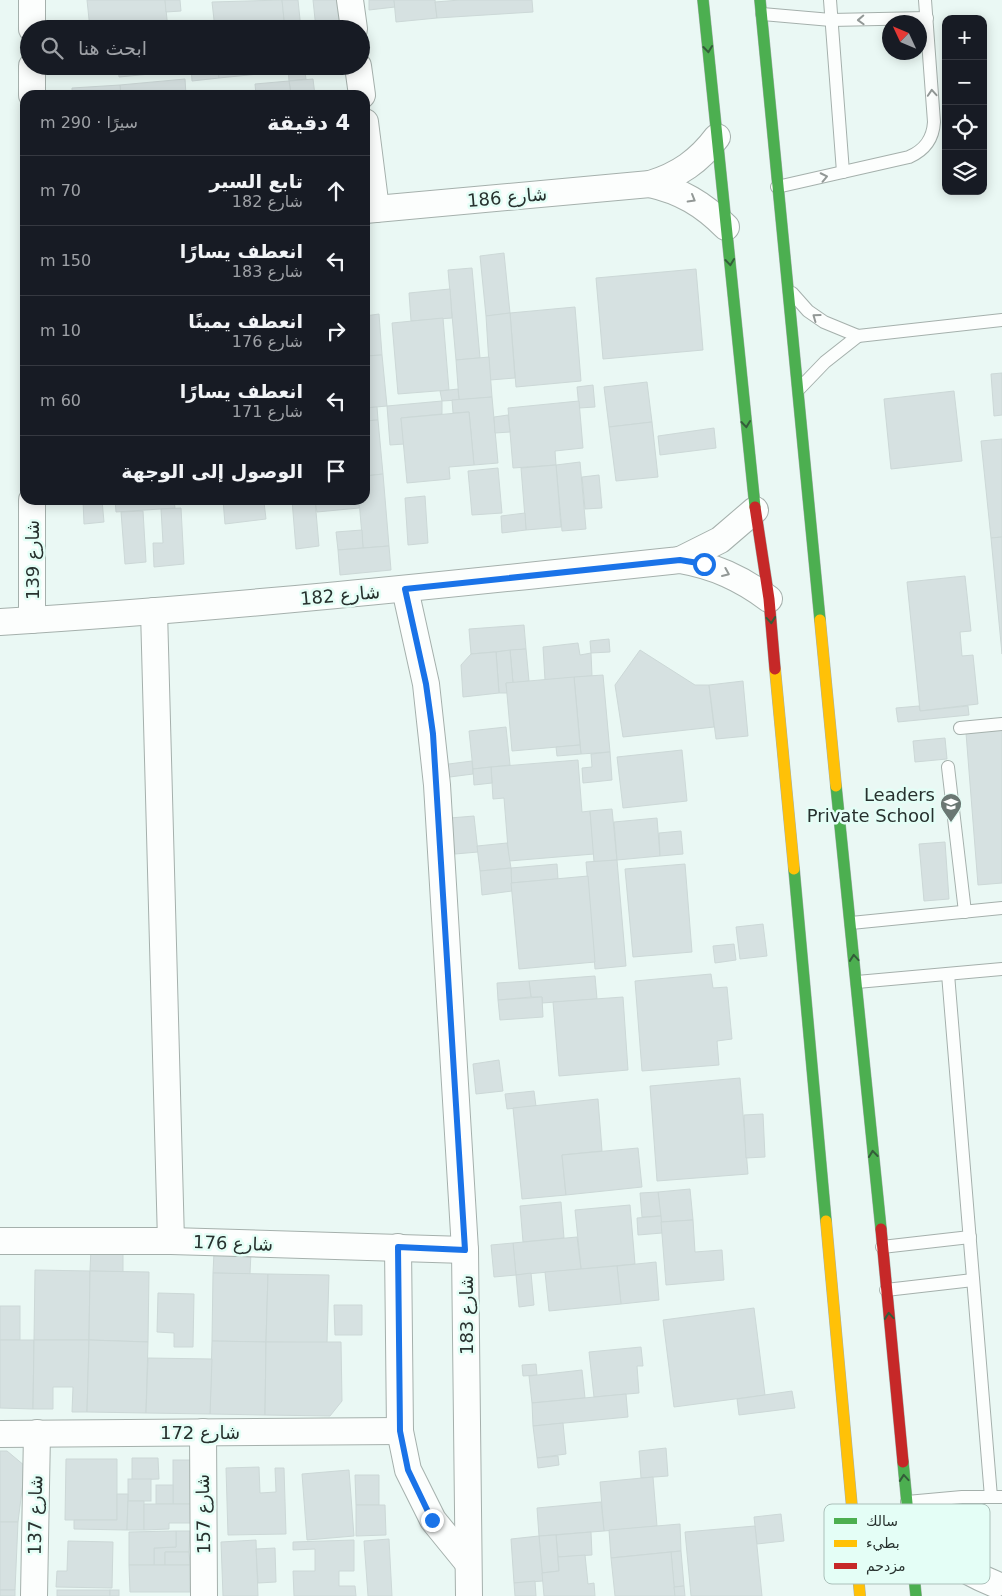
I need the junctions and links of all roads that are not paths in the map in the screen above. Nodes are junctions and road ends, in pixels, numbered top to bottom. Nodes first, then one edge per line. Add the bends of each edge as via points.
1 (32, 0) edge
2 (350, 0) edge
3 (703, 0) edge
4 (760, 0) edge
5 (830, 0) edge
6 (925, 0) edge
7 (762, 14) junction
8 (927, 15) edge
9 (927, 18) edge
10 (882, 19) edge
11 (32, 20) edge
12 (353, 20) edge
13 (831, 20) junction
14 (32, 75) edge
15 (359, 75) edge
16 (32, 90) edge
17 (361, 90) edge
18 (717, 137) junction
19 (843, 172) junction
20 (650, 184) junction
21 (777, 187) junction
22 (370, 210) edge
23 (726, 227) junction
24 (785, 282) junction
25 (1002, 320) edge
26 (858, 336) junction
27 (796, 393) junction
28 (32, 505) edge
29 (755, 510) junction
30 (680, 560) junction
31 (405, 589) junction
32 (769, 598) junction
33 (154, 611) junction
34 (32, 620) junction
35 (0, 622) edge
36 (1002, 724) edge
37 (960, 728) dead end
38 (948, 767) dead end
39 (1002, 908) edge
40 (965, 912) junction
41 (851, 924) junction
42 (1002, 969) edge
43 (948, 974) junction
44 (857, 982) junction
45 (970, 1237) junction
46 (0, 1240) edge
47 (171, 1241) junction
48 (882, 1246) junction
49 (398, 1247) junction
50 (465, 1250) junction
51 (973, 1280) junction
52 (886, 1290) junction
53 (400, 1431) junction
54 (203, 1432) junction
55 (37, 1433) junction
56 (0, 1434) edge
57 (996, 1497) edge
58 (852, 1504) edge
59 (907, 1504) edge
60 (938, 1504) edge
61 (468, 1563) junction
62 (34, 1596) edge
63 (204, 1596) edge
64 (469, 1596) edge

1 - 11 street
2 - 12 street
3 -> 18 street
4 - 7 street
5 - 13 lane
6 - 8 lane
7 - 13 lane
7 - 21 street
19 -> 9 lane via 918,154 930,140 934,122
10 -> 13 lane
13 - 19 lane
14 - 16 street
15 - 17 street
18 - 20 street, شارع 186 via 695,162 681,172
18 - 23 street
21 -> 19 lane
20 - 22 street, شارع 186
20 -> 23 street, شارع 186 via 691,198
21 - 24 street
23 -> 29 street
26 -> 24 lane via 840,330 808,311
24 - 27 street
25 - 26 lane
26 - 27 lane via 824,362
27 - 41 street
28 - 34 street, شارع 139
29 - 30 street, شارع 182 via 720,540
29 - 32 street
30 - 31 street, شارع 182
30 -> 32 street, شارع 182 via 727,572
31 - 33 street, شارع 182
31 - 50 street, شارع 183 via 426,684 433,734
32 -> 58 street
33 - 34 street, شارع 182
33 - 47 street
34 - 35 street, شارع 182
36 - 37 lane
38 - 40 lane
39 - 40 lane
40 - 41 lane
44 -> 41 street
42 - 43 lane
43 - 44 lane
43 - 45 lane
48 -> 44 street
45 - 48 lane
45 - 51 lane
46 - 47 street, شارع 176
47 - 49 street, شارع 176
48 - 52 street
49 - 50 street, شارع 176
49 - 53 street
50 - 61 street, شارع 183
51 - 52 lane
51 - 57 lane
59 -> 52 street
53 - 54 street, شارع 172
53 - 61 street via 408,1470 419,1496 432,1520
54 - 55 street, شارع 172
54 - 63 street, شارع 157
55 - 56 street, شارع 172
55 - 62 street, شارع 137
57 - 60 lane via 962,1497
61 - 64 street, شارع 183

